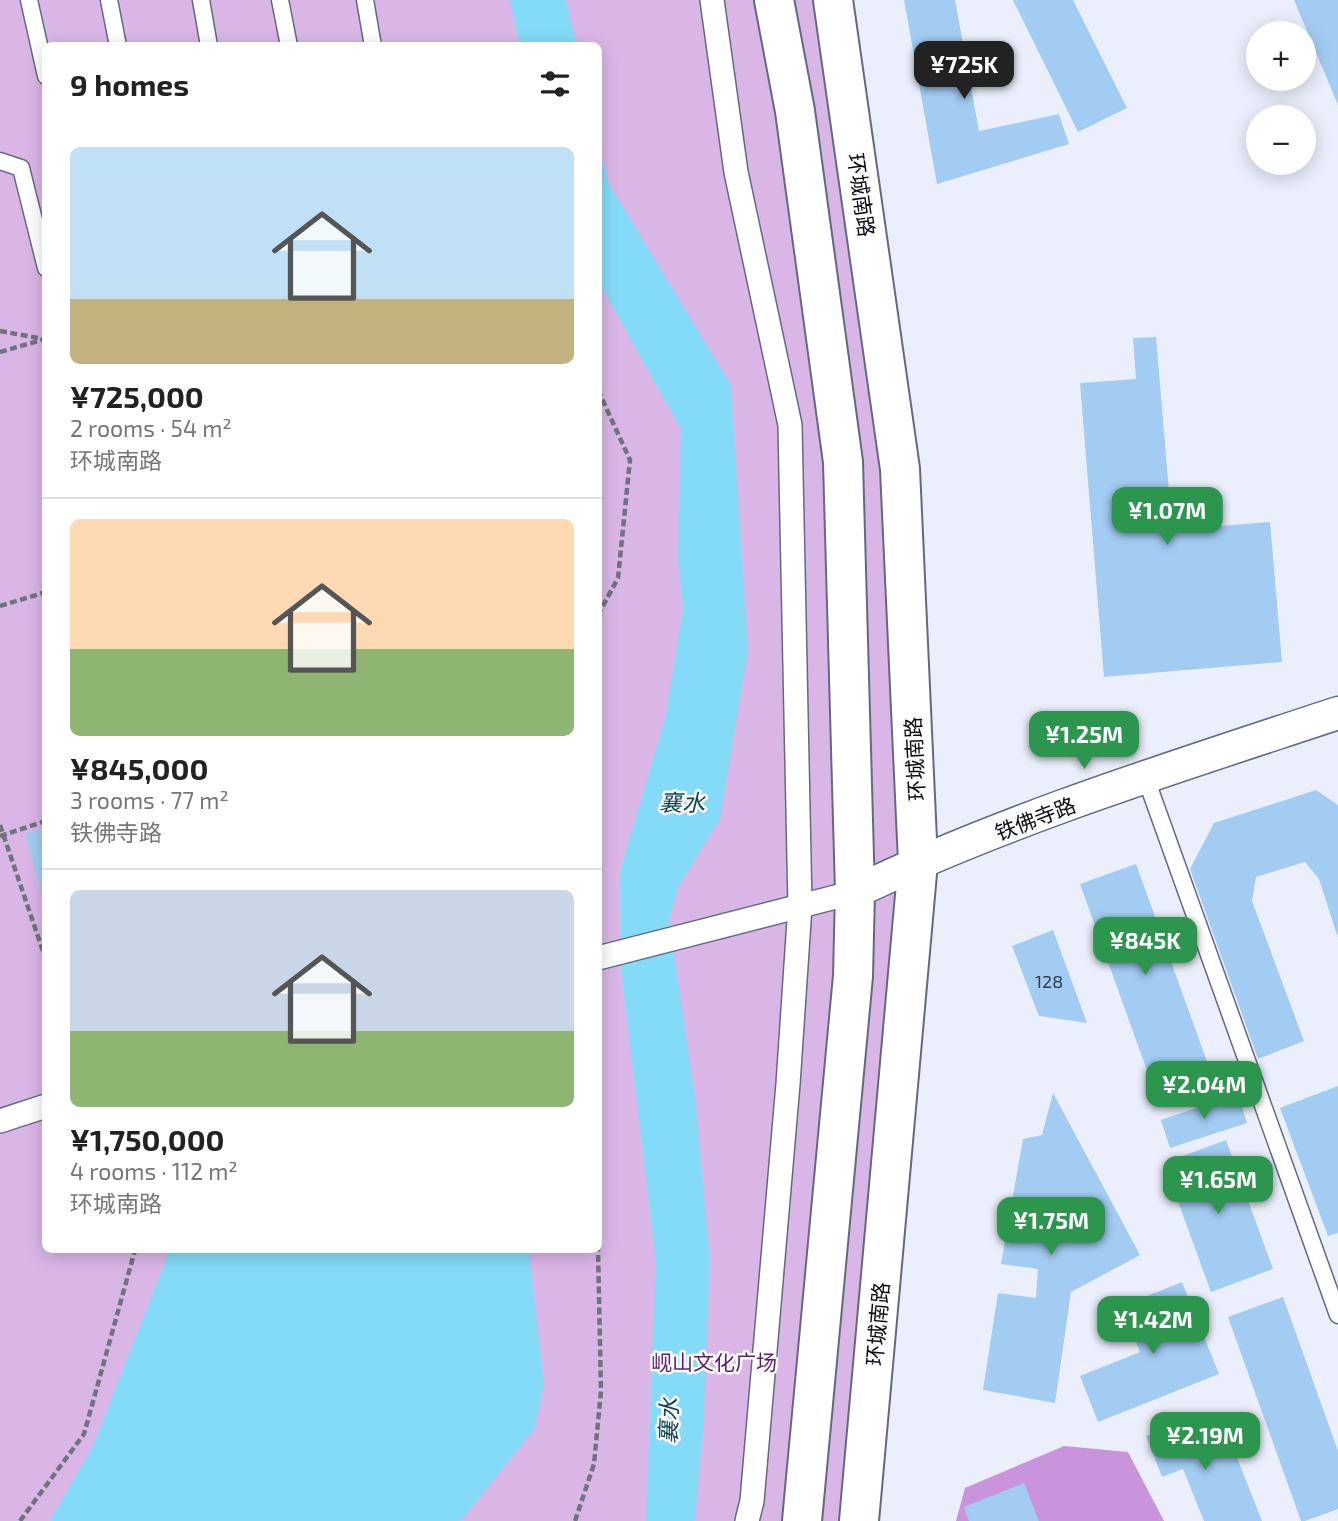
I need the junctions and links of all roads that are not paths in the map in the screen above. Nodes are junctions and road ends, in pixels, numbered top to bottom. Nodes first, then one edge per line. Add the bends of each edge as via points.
1 (29, 0) edge
2 (109, 0) edge
3 (201, 0) edge
4 (280, 0) edge
5 (365, 0) edge
6 (712, 0) edge
7 (774, 0) edge
8 (833, 0) edge
9 (117, 42) edge
10 (208, 42) edge
11 (288, 42) edge
12 (372, 42) edge
13 (42, 58) edge
14 (0, 161) edge
15 (42, 252) edge
16 (1338, 713) edge
17 (1145, 776) junction
18 (918, 862) junction
19 (855, 892) junction
20 (800, 906) junction
21 (602, 957) edge
22 (42, 1107) edge
23 (0, 1121) edge
24 (1338, 1315) edge
25 (747, 1521) edge
26 (802, 1521) edge
27 (859, 1521) edge

1 - 13 lane
2 - 9 lane
3 - 10 lane
4 - 11 lane
5 - 12 lane
6 - 20 street via 736,172 790,425
7 - 19 highway via 795,111 843,462
8 - 18 highway, 环城南路 via 900,469
14 - 15 lane via 21,168
16 - 17 street, 铁佛寺路
17 - 18 street, 铁佛寺路
17 - 24 lane
18 - 19 street, 铁佛寺路
18 - 27 highway, 环城南路
19 - 20 street
19 - 26 highway via 853,976
20 - 21 street
20 - 25 street
22 - 23 street

